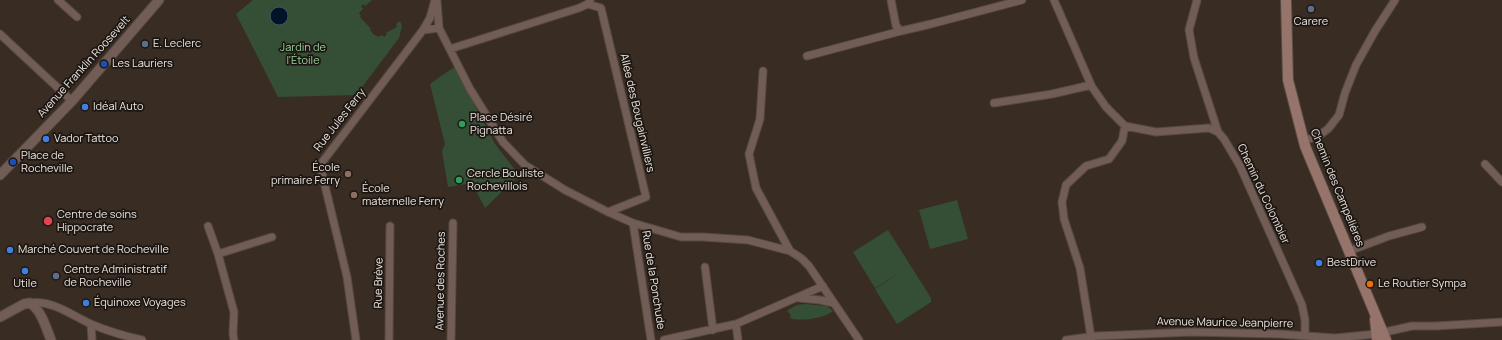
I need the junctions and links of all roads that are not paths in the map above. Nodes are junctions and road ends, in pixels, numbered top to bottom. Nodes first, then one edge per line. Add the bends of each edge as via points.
1 (58, 0) edge
2 (159, 0) edge
3 (436, 0) edge
4 (891, 0) edge
5 (1022, 0) edge
6 (1054, 0) edge
7 (1197, 0) edge
8 (1286, 0) edge
9 (1395, 0) edge
10 (589, 2) edge
11 (152, 4) edge
12 (77, 17) dead end
13 (439, 28) junction
14 (423, 30) junction
15 (901, 31) junction
16 (0, 34) edge
17 (450, 49) junction
18 (807, 56) dead end
19 (763, 71) dead end
20 (1091, 85) junction
21 (72, 101) junction
22 (994, 103) dead end
23 (1125, 126) junction
24 (1218, 132) junction
25 (1303, 141) junction
26 (1485, 164) dead end
27 (0, 175) edge
28 (1502, 182) edge
29 (608, 212) junction
30 (453, 223) dead end
31 (633, 223) junction
32 (208, 226) dead end
33 (390, 226) dead end
34 (1422, 226) dead end
35 (272, 237) dead end
36 (790, 250) junction
37 (1349, 251) junction
38 (218, 254) junction
39 (705, 267) dead end
40 (823, 286) junction
41 (796, 298) junction
42 (30, 303) junction
43 (834, 303) junction
44 (56, 306) junction
45 (0, 317) edge
46 (41, 317) junction
47 (1502, 322) edge
48 (91, 324) junction
49 (736, 324) junction
50 (713, 330) junction
51 (1305, 336) junction
52 (1381, 336) edge
53 (1091, 337) junction
54 (1279, 337) edge
55 (676, 339) edge
56 (1337, 339) edge
57 (51, 340) edge
58 (92, 340) edge
59 (142, 340) edge
60 (234, 340) edge
61 (356, 340) edge
62 (389, 340) edge
63 (451, 340) edge
64 (651, 340) edge
65 (664, 340) edge
66 (738, 340) edge
67 (859, 340) edge
68 (1066, 340) edge

1 - 12 street
2 - 11 street, Avenue Franklin Roosevelt
3 - 13 street
3 - 14 street, Rue Jules Ferry
4 - 15 street via 896,26
5 - 15 street
6 - 20 street
7 - 24 street, Chemin du Colombier via 1189,30 1194,58
8 - 25 main road, Chemin des Campelières via 1288,80
9 - 25 street via 1356,65 1339,116 1328,130
10 - 17 street via 579,8
10 - 29 street, Allée des Bougainvilliers via 601,8 646,197
11 - 21 street, Avenue Franklin Roosevelt
13 - 14 street
13 - 17 street
14 - 61 street, Rue Jules Ferry via 320,165 347,277
15 - 18 street
16 - 21 street
17 - 29 street via 470,89 503,142 525,165 565,190
19 - 36 street via 760,119 749,154 756,188
20 - 22 street
20 - 23 street via 1106,107
21 - 27 street, Avenue Franklin Roosevelt
23 - 24 street via 1156,132 1209,128
23 - 53 street via 1122,141 1109,158 1086,166 1066,185 1062,202 1064,219 1080,268
24 - 51 street, Chemin du Colombier via 1240,166 1302,305 1306,320
25 - 37 main road, Chemin des Campelières
26 - 28 street
29 - 31 street
30 - 63 street, Avenue des Roches
31 - 36 street via 681,237 748,240
31 - 64 street, Rue de la Ponchude
32 - 38 street
33 - 62 street, Rue Brève
34 - 37 street
35 - 38 street
36 - 40 street via 801,258
37 - 52 main road, Chemin des Campelières via 1375,310
38 - 60 street via 234,312
39 - 50 street
40 - 41 street
40 - 43 street
41 - 43 street
41 - 49 street
42 - 44 street via 40,302
42 - 45 street
42 - 46 street
43 - 67 street
44 - 46 street via 45,310
44 - 48 street
46 - 57 street
47 - 52 street, Avenue Maurice Jeanpierre via 1412,326
48 - 58 street
48 - 59 street
49 - 50 street
49 - 66 street
50 - 55 street
51 - 54 street, Avenue Maurice Jeanpierre
51 - 56 street, Avenue Maurice Jeanpierre
52 - 56 street, Avenue Maurice Jeanpierre
53 - 54 street, Avenue Maurice Jeanpierre via 1192,332
53 - 68 street, Avenue Maurice Jeanpierre
55 - 65 street

